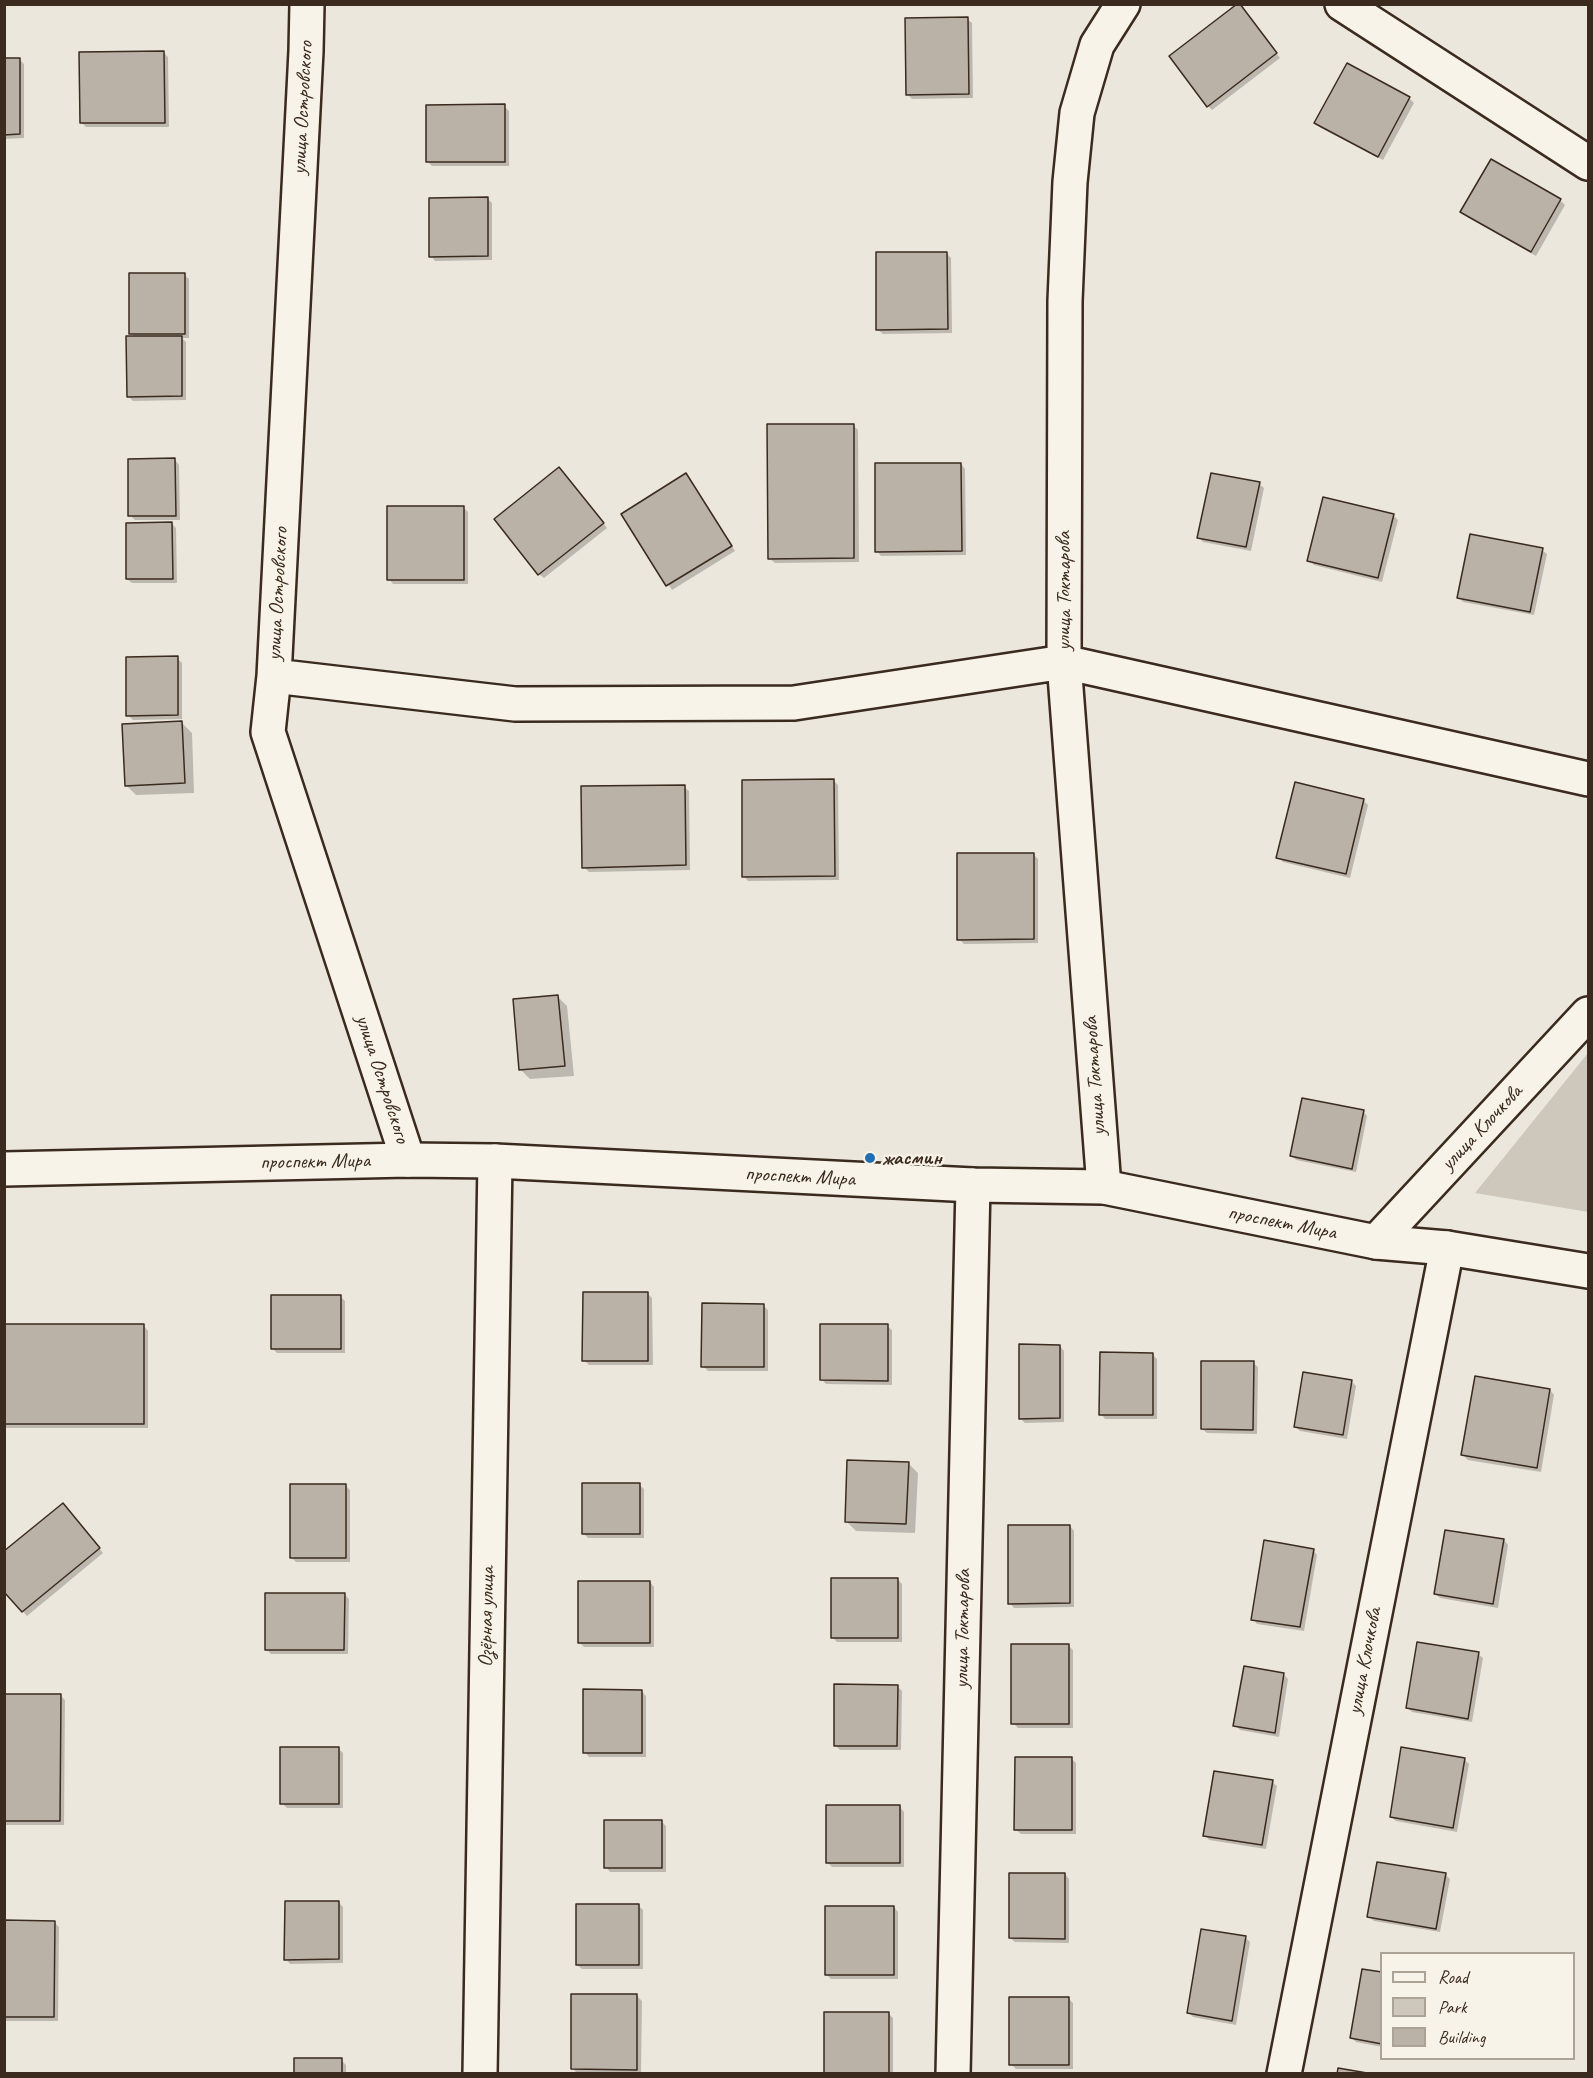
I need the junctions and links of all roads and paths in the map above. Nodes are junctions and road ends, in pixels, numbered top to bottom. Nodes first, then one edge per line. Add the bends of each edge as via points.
1 (307, 4) edge
2 (1123, 4) edge
3 (1342, 4) edge
4 (1588, 163) edge
5 (1064, 662) junction
6 (274, 676) junction
7 (1588, 779) edge
8 (1588, 1014) edge
9 (408, 1160) junction
10 (495, 1161) junction
11 (4, 1169) edge
12 (973, 1185) junction
13 (1104, 1187) junction
14 (1376, 1242) junction
15 (1447, 1248) junction
16 (1588, 1272) edge
17 (480, 2073) edge
18 (953, 2073) edge
19 (1284, 2073) edge

1 - 6 street, улица Островского
2 - 5 street, улица Токтарова via 1096,45 1077,113 1070,182 1065,301
3 - 4 street
5 - 6 street via 794,703 515,704
5 - 7 street
5 - 13 street, улица Токтарова
6 - 9 street, улица Островского via 268,732
8 - 14 street, улица Клочкова
9 - 10 street, проспект Мира
9 - 11 street, проспект Мира
10 - 12 street, проспект Мира
10 - 17 street, Озёрная улица
12 - 13 street, проспект Мира
12 - 18 street, улица Токтарова
13 - 14 street, проспект Мира
14 - 15 street, проспект Мира
15 - 16 street, проспект Мира
15 - 19 street, улица Клочкова

